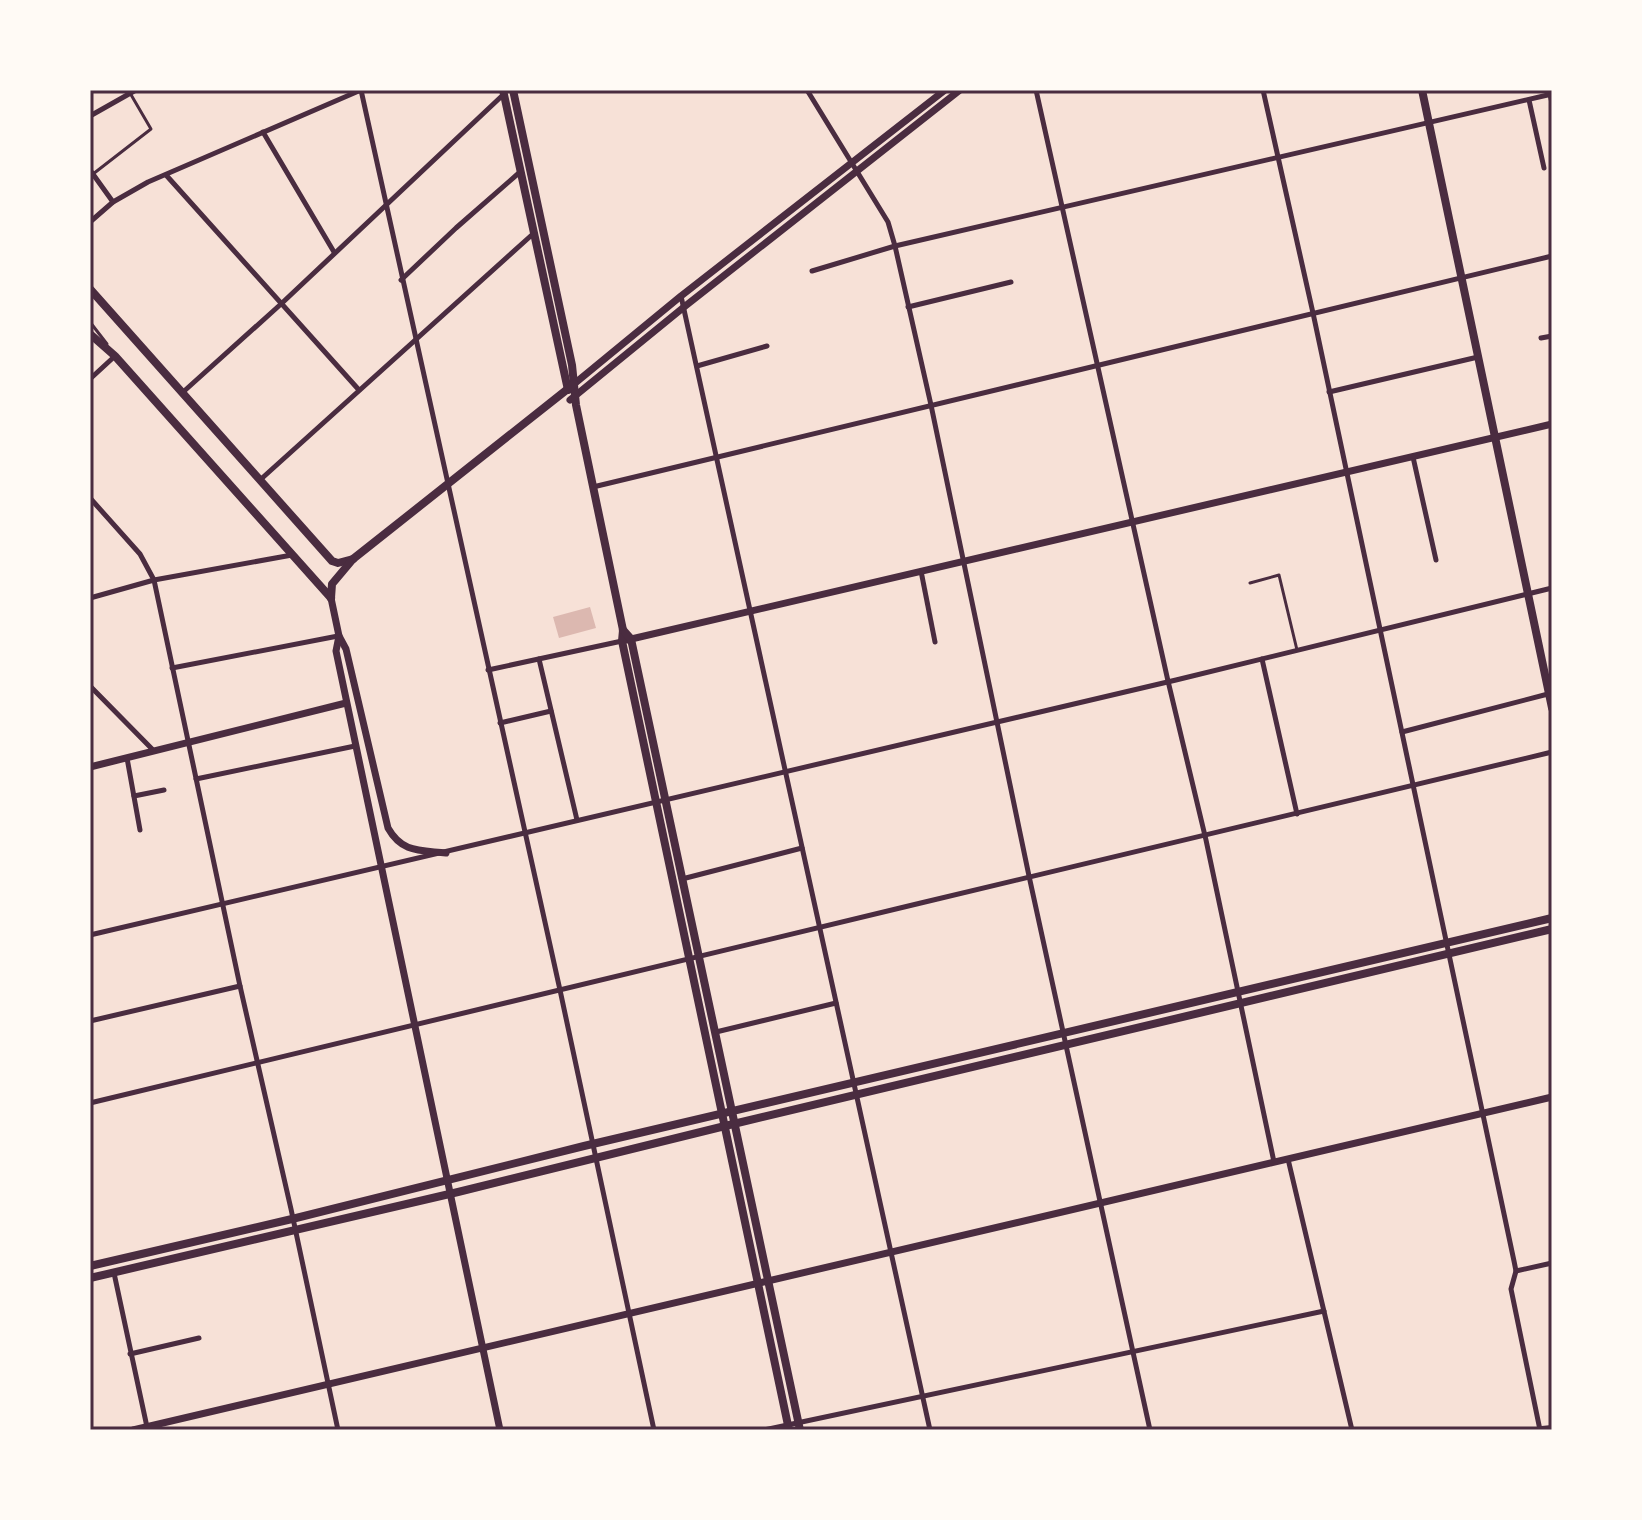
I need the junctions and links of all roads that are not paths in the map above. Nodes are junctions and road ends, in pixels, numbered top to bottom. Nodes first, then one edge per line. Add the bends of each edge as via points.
1 (361, 90) edge
2 (513, 90) edge
3 (807, 90) edge
4 (945, 90) edge
5 (960, 90) edge
6 (1036, 90) edge
7 (1263, 90) edge
8 (1422, 90) edge
9 (133, 92) edge
10 (503, 92) edge
11 (1550, 93) edge
12 (1529, 100) junction
13 (1552, 103) edge
14 (90, 116) edge
15 (1429, 123) junction
16 (263, 132) junction
17 (526, 149) junction
18 (515, 151) junction
19 (1278, 159) junction
20 (853, 162) junction
21 (1544, 168) dead end
22 (858, 171) junction
23 (92, 172) edge
24 (520, 172) junction
25 (166, 175) junction
26 (113, 202) junction
27 (386, 205) junction
28 (1062, 208) junction
29 (90, 222) edge
30 (534, 233) junction
31 (895, 246) junction
32 (334, 252) junction
33 (1552, 256) edge
34 (812, 271) dead end
35 (1462, 277) junction
36 (401, 280) junction
37 (1011, 282) dead end
38 (90, 289) edge
39 (681, 296) junction
40 (281, 304) junction
41 (684, 307) junction
42 (908, 307) junction
43 (1313, 313) junction
44 (90, 322) edge
45 (90, 334) edge
46 (1552, 336) edge
47 (1541, 338) dead end
48 (415, 340) junction
49 (767, 346) dead end
50 (115, 356) junction
51 (1478, 357) junction
52 (697, 366) junction
53 (1098, 366) junction
54 (90, 379) edge
55 (359, 390) junction
56 (572, 392) junction
57 (1329, 392) junction
58 (182, 393) junction
59 (931, 405) junction
60 (1552, 424) edge
61 (1495, 438) junction
62 (717, 456) junction
63 (1413, 457) junction
64 (1346, 472) junction
65 (260, 480) junction
66 (447, 484) junction
67 (593, 487) junction
68 (90, 498) edge
69 (1133, 522) junction
70 (292, 555) junction
71 (353, 559) junction
72 (1436, 560) dead end
73 (963, 561) junction
74 (921, 571) junction
75 (154, 580) junction
76 (1250, 583) dead end
77 (1552, 588) edge
78 (1527, 595) junction
79 (90, 598) edge
80 (331, 598) junction
81 (751, 611) junction
82 (1380, 631) junction
83 (339, 636) junction
84 (626, 640) junction
85 (935, 642) dead end
86 (1297, 650) junction
87 (539, 659) junction
88 (1262, 659) junction
89 (172, 668) junction
90 (488, 670) junction
91 (1168, 681) junction
92 (90, 686) edge
93 (1549, 694) junction
94 (346, 703) junction
95 (1552, 708) edge
96 (551, 711) junction
97 (997, 721) junction
98 (500, 723) junction
99 (1402, 732) junction
100 (187, 743) junction
101 (355, 746) junction
102 (155, 751) junction
103 (1552, 752) edge
104 (127, 758) junction
105 (90, 767) edge
106 (786, 772) junction
107 (196, 779) junction
108 (1413, 785) junction
109 (164, 790) dead end
110 (134, 796) junction
111 (665, 800) junction
112 (655, 802) junction
113 (1297, 814) junction
114 (577, 820) junction
115 (140, 830) dead end
116 (525, 833) junction
117 (1205, 834) junction
118 (802, 848) junction
119 (446, 853) junction
120 (381, 867) junction
121 (1029, 876) junction
122 (682, 879) junction
123 (223, 904) junction
124 (1552, 918) edge
125 (820, 927) junction
126 (1552, 929) edge
127 (90, 935) edge
128 (1446, 942) junction
129 (1448, 954) junction
130 (694, 957) junction
131 (240, 986) junction
132 (560, 990) junction
133 (1238, 991) junction
134 (836, 1003) junction
135 (1241, 1003) junction
136 (90, 1021) edge
137 (413, 1025) junction
138 (715, 1032) junction
139 (1063, 1033) junction
140 (1066, 1045) junction
141 (258, 1063) junction
142 (854, 1083) junction
143 (857, 1096) junction
144 (1552, 1097) edge
145 (90, 1103) edge
146 (727, 1113) junction
147 (1483, 1114) junction
148 (730, 1125) junction
149 (593, 1145) junction
150 (596, 1159) junction
151 (1288, 1159) junction
152 (1274, 1162) junction
153 (447, 1180) junction
154 (450, 1194) junction
155 (1101, 1202) junction
156 (292, 1219) junction
157 (294, 1230) junction
158 (891, 1251) junction
159 (1552, 1263) edge
160 (90, 1266) edge
161 (1516, 1271) junction
162 (114, 1273) junction
163 (90, 1278) edge
164 (768, 1281) junction
165 (757, 1283) junction
166 (1324, 1311) junction
167 (629, 1313) junction
168 (199, 1338) dead end
169 (482, 1347) junction
170 (1134, 1352) junction
171 (130, 1354) junction
172 (328, 1384) junction
173 (922, 1397) junction
174 (800, 1426) edge
175 (147, 1427) junction
176 (788, 1427) edge
177 (1552, 1429) edge
178 (133, 1430) edge
179 (338, 1430) edge
180 (500, 1430) edge
181 (654, 1430) edge
182 (764, 1430) edge
183 (930, 1430) edge
184 (1150, 1430) edge
185 (1352, 1430) edge
186 (1541, 1430) edge

1 - 16 street
1 - 27 street
2 - 17 main road
3 - 20 street
4 - 20 street
5 - 22 street
6 - 28 street
7 - 19 street
8 - 15 main road
9 - 14 street
9 - 23 lane via 151,129
10 - 18 main road
10 - 27 street
11 - 12 street
11 - 13 street
12 - 15 street
12 - 21 street
15 - 19 street
15 - 35 main road
16 - 25 street
16 - 32 street
17 - 18 main road
17 - 56 main road via 572,365
18 - 24 main road
19 - 28 street
19 - 43 street
20 - 22 street
20 - 39 street
22 - 31 street via 888,222
22 - 41 street
23 - 26 street
24 - 30 main road
24 - 36 street
25 - 26 street
25 - 40 street
26 - 29 street
27 - 32 street
27 - 36 street
28 - 31 street
28 - 53 street
30 - 48 street
30 - 56 main road
31 - 34 street
31 - 42 street
32 - 40 street
33 - 35 street
35 - 43 street
35 - 51 main road
36 - 48 street
37 - 42 street
38 - 58 main road
39 - 41 street
39 - 56 street
40 - 55 street
40 - 58 street
41 - 52 street
41 - 56 street
42 - 59 street
43 - 53 street
43 - 57 street
44 - 50 lane
45 - 50 main road
46 - 47 street
48 - 55 street
48 - 66 street
49 - 52 street
50 - 54 street
50 - 70 main road
51 - 57 street
51 - 61 main road
52 - 62 street
53 - 59 street
53 - 69 street
55 - 65 street
56 - 66 main road
56 - 67 main road
57 - 64 street
58 - 65 main road
59 - 62 street
59 - 73 street
60 - 61 street
61 - 63 street
61 - 78 main road
62 - 67 street
62 - 81 street
63 - 64 street
63 - 72 street
64 - 69 street
64 - 82 street
65 - 71 main road via 332,561
66 - 71 main road
66 - 90 street
67 - 84 main road
68 - 75 street via 140,554
69 - 73 street
69 - 91 street
70 - 75 street
70 - 80 main road
71 - 80 main road via 332,584
73 - 74 street
73 - 97 street
74 - 81 street
74 - 85 street
75 - 79 street
75 - 89 street
76 - 86 lane via 1279,575
77 - 78 street
78 - 82 street
78 - 93 main road
80 - 83 street
81 - 84 street
81 - 106 street
82 - 86 street
82 - 99 street
83 - 89 street
83 - 94 street via 336,651
83 - 119 street via 388,828 401,845
84 - 87 street
84 - 111 main road
84 - 112 main road
86 - 88 street
87 - 90 street
87 - 96 street
88 - 91 street
88 - 113 street
89 - 100 street
90 - 98 street
91 - 97 street
91 - 117 street
92 - 102 street
93 - 95 main road
93 - 99 street
94 - 100 street
94 - 101 street
96 - 98 street
96 - 114 street
97 - 106 street
97 - 121 street
98 - 116 street
99 - 108 street
100 - 102 street
100 - 107 street
101 - 107 street
101 - 120 street
102 - 104 street
103 - 108 street
104 - 105 street
104 - 110 street
106 - 111 street
106 - 118 street
107 - 123 street
108 - 113 street
108 - 128 street
109 - 110 street
110 - 115 street
111 - 112 street
111 - 122 main road
112 - 114 street
112 - 130 main road
113 - 117 street
114 - 116 street
116 - 119 street
116 - 132 street
117 - 121 street
117 - 133 street
118 - 122 street
118 - 125 street
119 - 120 street
120 - 123 street
120 - 137 street
121 - 125 street
121 - 139 street
122 - 130 main road
123 - 127 street
123 - 131 street
124 - 128 main road
125 - 130 street
125 - 134 street
126 - 129 main road
128 - 129 street
128 - 133 main road
129 - 135 main road
129 - 147 street
130 - 132 street
130 - 138 main road
130 - 146 main road
131 - 136 street
131 - 141 street
132 - 137 street
132 - 149 street
133 - 135 street
133 - 139 main road
134 - 138 street
134 - 142 street
135 - 140 main road
135 - 152 street
137 - 141 street
137 - 153 street
138 - 146 main road
139 - 140 street
139 - 142 main road
140 - 143 main road
140 - 155 street
141 - 145 street
141 - 156 street
142 - 143 street
142 - 146 main road
143 - 148 main road
143 - 158 street
144 - 147 street
146 - 148 main road
146 - 149 main road
147 - 151 street
147 - 161 street
148 - 150 main road
148 - 164 main road
148 - 165 main road
149 - 150 street
149 - 153 main road
150 - 154 main road
150 - 167 street
151 - 152 street
151 - 166 street
152 - 155 street
153 - 154 street
153 - 156 main road
154 - 157 main road
154 - 169 street
155 - 158 street
155 - 170 street
156 - 157 street
156 - 160 main road
157 - 162 main road
157 - 172 street
158 - 164 street
158 - 173 street
159 - 161 street
161 - 186 street via 1511,1289
162 - 163 main road
162 - 171 street
164 - 165 street
164 - 174 main road
165 - 167 street
165 - 176 main road
166 - 170 street
166 - 185 street
167 - 169 street
167 - 181 street
168 - 171 street
169 - 172 street
169 - 180 street
170 - 173 street
170 - 184 street
171 - 175 street
172 - 175 street
172 - 179 street
173 - 174 street
173 - 183 street
174 - 176 street
175 - 178 street
176 - 182 street
177 - 186 main road

